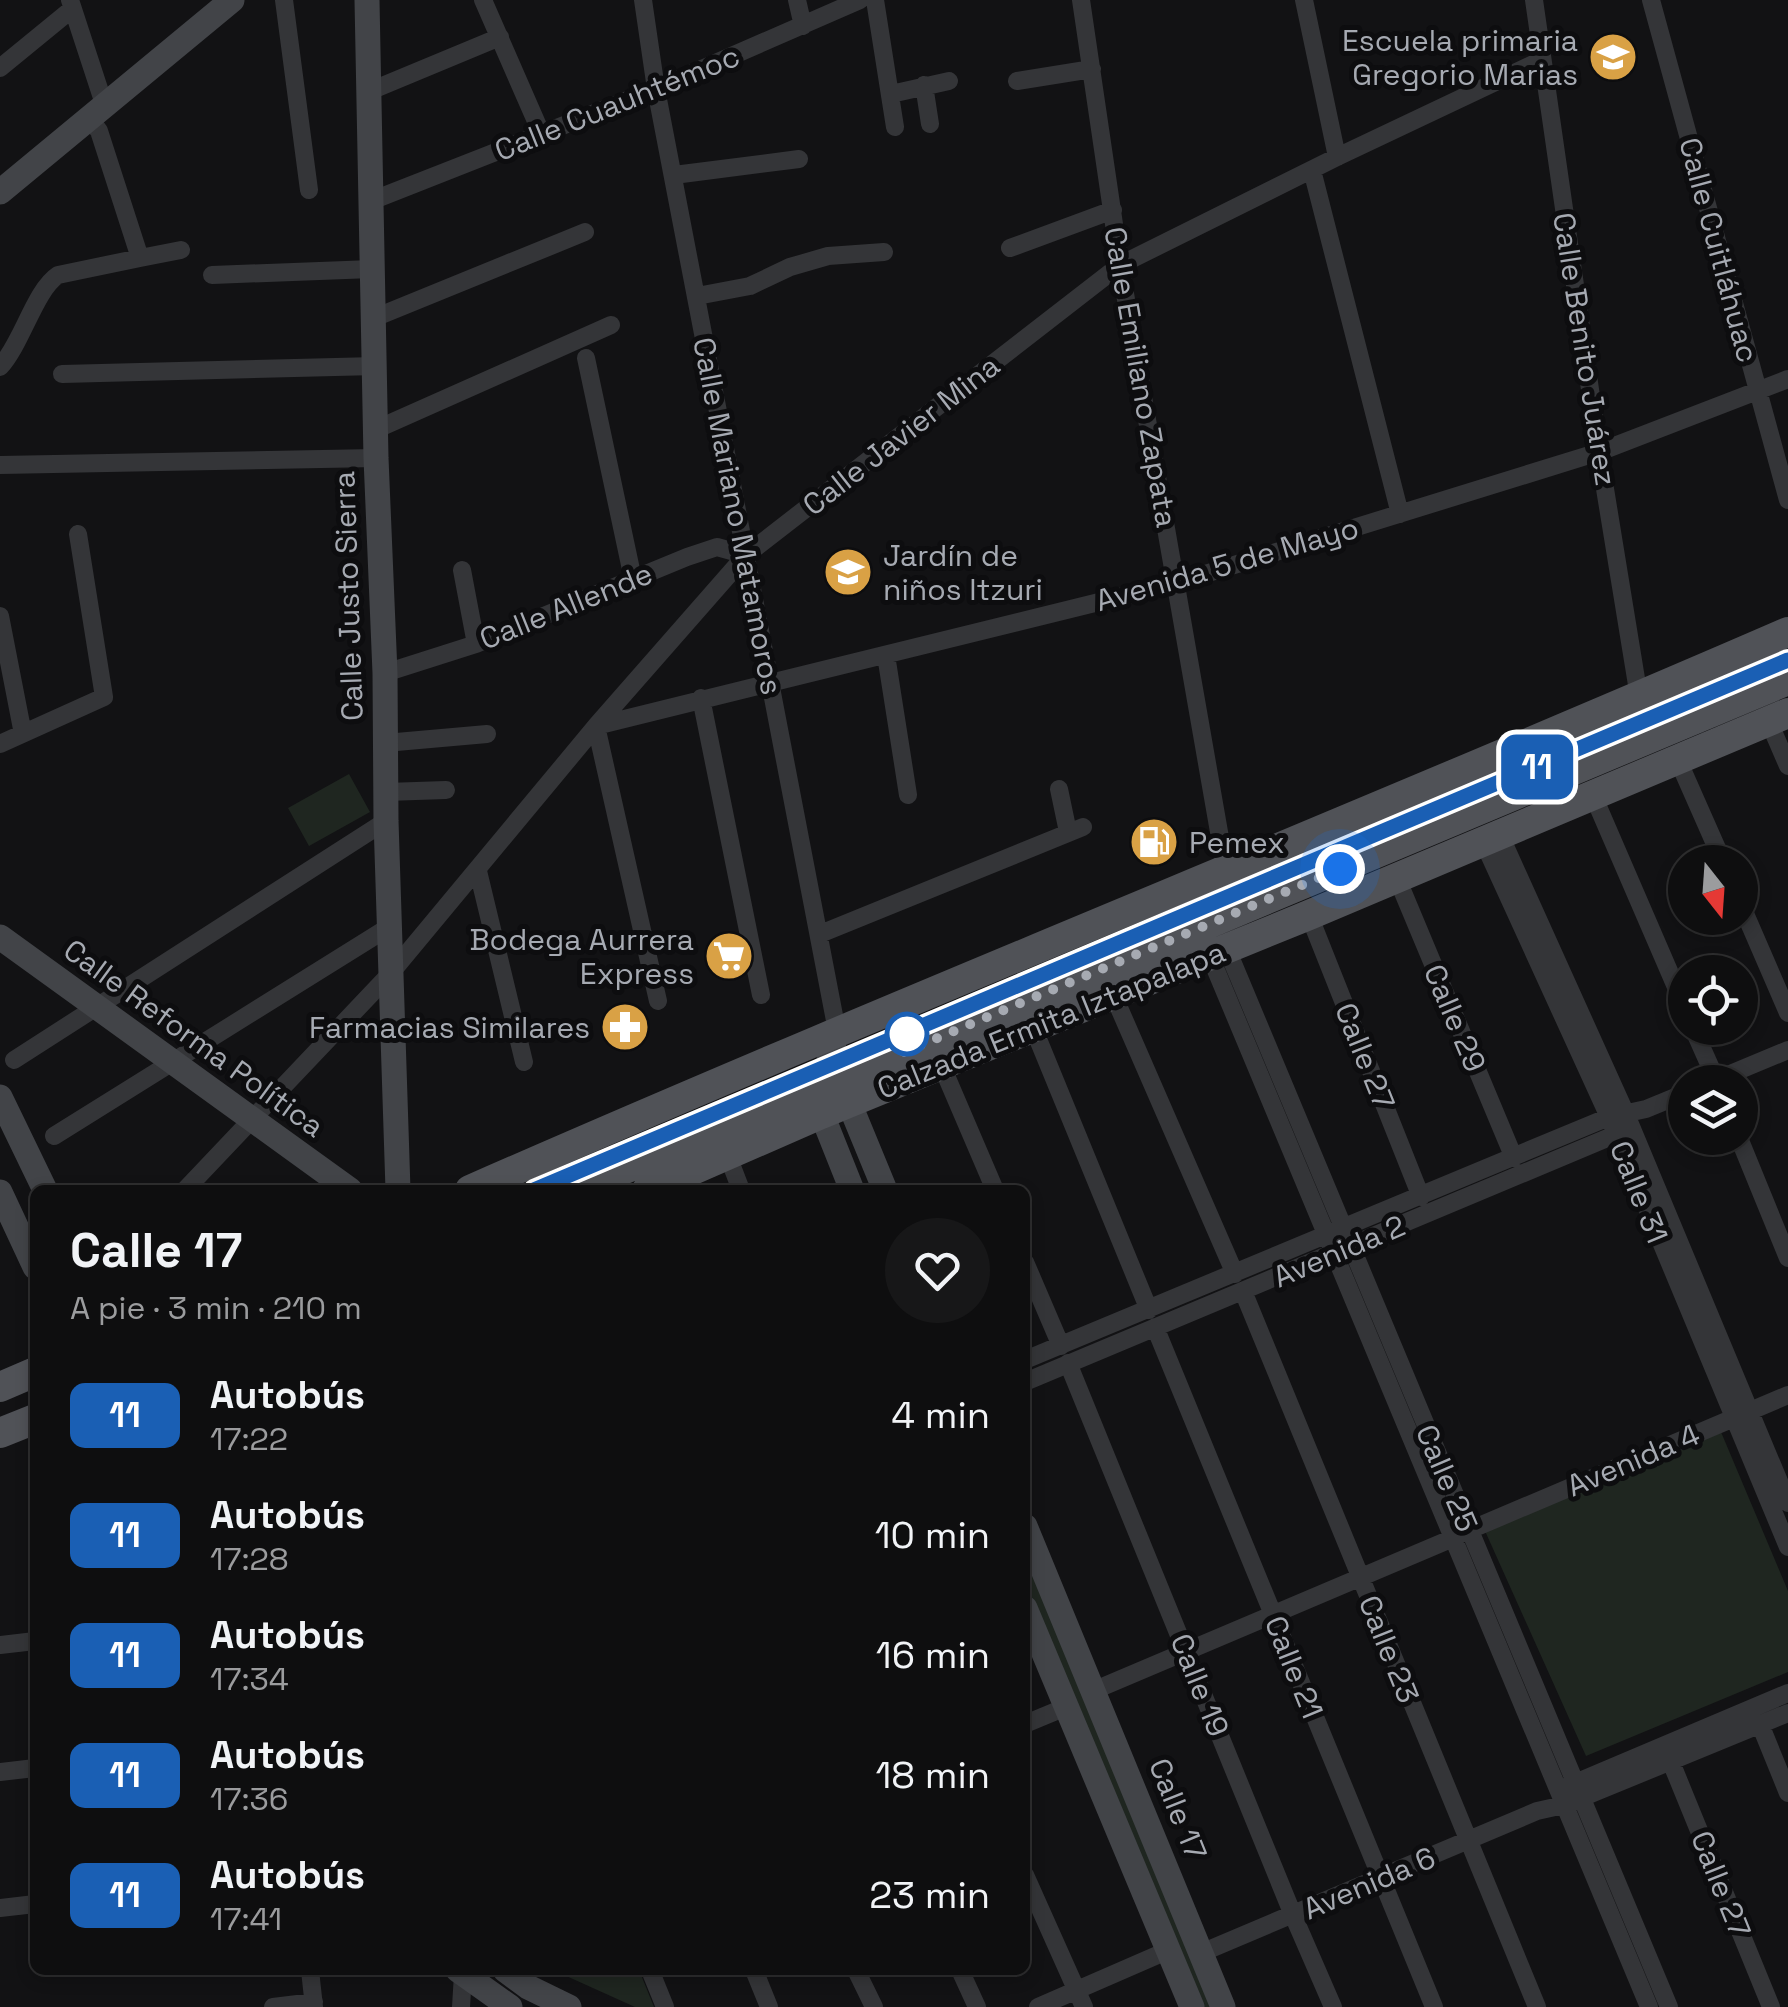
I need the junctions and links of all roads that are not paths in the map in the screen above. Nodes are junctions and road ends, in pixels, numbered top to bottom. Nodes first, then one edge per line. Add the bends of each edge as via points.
1 (232, 0) edge
2 (284, 0) edge
3 (367, 0) edge
4 (483, 0) edge
5 (643, 0) edge
6 (797, 0) edge
7 (860, 0) edge
8 (875, 0) edge
9 (1081, 0) edge
10 (1304, 0) edge
11 (1534, 0) edge
12 (1651, 0) edge
13 (71, 5) edge
14 (803, 26) junction
15 (500, 37) junction
16 (1542, 60) junction
17 (0, 68) edge
18 (1092, 69) junction
19 (949, 81) dead end
20 (1018, 81) dead end
21 (924, 85) junction
22 (656, 89) junction
23 (370, 91) junction
24 (891, 94) junction
25 (97, 113) junction
26 (930, 124) dead end
27 (894, 126) dead end
28 (542, 135) junction
29 (1338, 156) junction
30 (799, 159) dead end
31 (1312, 170) junction
32 (674, 175) junction
33 (309, 190) dead end
34 (0, 192) edge
35 (371, 201) junction
36 (1113, 210) junction
37 (585, 232) dead end
38 (1010, 248) dead end
39 (181, 250) dead end
40 (884, 252) dead end
41 (140, 258) junction
42 (1120, 265) junction
43 (372, 268) junction
44 (212, 274) dead end
45 (697, 296) junction
46 (374, 318) junction
47 (611, 325) dead end
48 (586, 358) dead end
49 (376, 366) junction
50 (0, 367) edge
51 (62, 374) dead end
52 (1788, 379) edge
53 (1757, 391) junction
54 (377, 429) junction
55 (1599, 452) junction
56 (376, 458) junction
57 (0, 464) edge
58 (1788, 500) edge
59 (1400, 514) junction
60 (78, 534) dead end
61 (746, 555) junction
62 (462, 570) dead end
63 (632, 579) junction
64 (1176, 583) junction
65 (0, 616) edge
66 (1788, 632) edge
67 (476, 644) junction
68 (886, 655) junction
69 (385, 673) junction
70 (1788, 680) edge
71 (770, 683) junction
72 (1639, 697) junction
73 (702, 698) junction
74 (1778, 718) edge
75 (596, 726) junction
76 (23, 734) junction
77 (487, 734) dead end
78 (385, 743) junction
79 (0, 744) edge
80 (1678, 760) junction
81 (1788, 766) edge
82 (1059, 789) dead end
83 (446, 790) dead end
84 (386, 792) junction
85 (908, 795) dead end
86 (1593, 795) junction
87 (386, 820) junction
88 (1491, 838) junction
89 (1716, 845) edge
90 (478, 871) junction
91 (1226, 872) junction
92 (1397, 878) junction
93 (1309, 915) junction
94 (389, 926) junction
95 (820, 934) junction
96 (1754, 935) edge
97 (0, 938) edge
98 (1218, 952) junction
99 (1668, 969) edge
100 (390, 974) junction
101 (1113, 994) junction
102 (760, 995) dead end
103 (658, 1001) dead end
104 (94, 1006) junction
105 (1788, 1013) edge
106 (1032, 1027) junction
107 (837, 1031) junction
108 (1788, 1050) edge
109 (14, 1060) dead end
110 (524, 1062) dead end
111 (172, 1064) junction
112 (941, 1064) junction
113 (1754, 1065) edge
114 (830, 1090) junction
115 (0, 1096) edge
116 (1668, 1100) edge
117 (253, 1121) junction
118 (1620, 1123) junction
119 (54, 1136) dead end
120 (1747, 1155) edge
121 (728, 1156) junction
122 (1514, 1158) junction
123 (44, 1185) edge
124 (191, 1185) edge
125 (343, 1185) edge
126 (398, 1185) edge
127 (482, 1185) edge
128 (587, 1185) edge
129 (658, 1185) edge
130 (739, 1185) edge
131 (851, 1185) edge
132 (882, 1185) edge
133 (992, 1185) edge
134 (0, 1192) edge
135 (1421, 1196) junction
136 (1343, 1228) junction
137 (1324, 1236) junction
138 (1351, 1247) junction
139 (1332, 1254) junction
140 (30, 1257) edge
141 (1788, 1258) edge
142 (1030, 1274) edge
143 (1239, 1283) junction
144 (1152, 1319) junction
145 (1064, 1355) junction
146 (1030, 1359) edge
147 (30, 1374) edge
148 (1030, 1379) edge
149 (0, 1387) edge
150 (1788, 1395) edge
151 (1740, 1415) junction
152 (30, 1420) edge
153 (0, 1433) edge
154 (30, 1442) edge
155 (0, 1453) edge
156 (1788, 1503) edge
157 (1466, 1532) junction
158 (1030, 1538) edge
159 (1788, 1547) edge
160 (1360, 1577) junction
161 (1273, 1614) junction
162 (1030, 1620) edge
163 (30, 1642) edge
164 (0, 1645) edge
165 (1186, 1650) junction
166 (1095, 1690) junction
167 (1788, 1692) edge
168 (1066, 1707) junction
169 (1788, 1713) edge
170 (1030, 1722) edge
171 (1760, 1724) junction
172 (1671, 1762) junction
173 (30, 1769) edge
174 (0, 1772) edge
175 (1580, 1790) junction
176 (1788, 1793) edge
177 (1561, 1798) junction
178 (1468, 1841) junction
179 (1379, 1878) junction
180 (1030, 1885) edge
181 (30, 1905) edge
182 (0, 1908) edge
183 (1292, 1915) junction
184 (1170, 1950) junction
185 (1201, 1954) junction
186 (311, 1975) edge
187 (461, 1975) edge
188 (465, 1975) edge
189 (512, 1975) edge
190 (652, 1975) edge
191 (756, 1975) edge
192 (858, 1975) edge
193 (962, 1975) edge
194 (1080, 1998) edge
195 (314, 2004) edge
196 (273, 2007) edge
197 (461, 2007) edge
198 (510, 2007) edge
199 (569, 2007) edge
200 (665, 2007) edge
201 (769, 2007) edge
202 (874, 2007) edge
203 (976, 2007) edge
204 (1038, 2007) edge
205 (1192, 2007) edge
206 (1223, 2007) edge
207 (1334, 2007) edge
208 (1434, 2007) edge
209 (1536, 2007) edge
210 (1649, 2007) edge
211 (1669, 2007) edge
212 (1772, 2007) edge

1 - 25 street
2 - 33 street
3 - 23 street, Calle Justo Sierra
4 - 15 street
5 - 22 street, Calle Mariano Matamoros
6 - 14 street
7 - 14 street, Calle Cuauhtémoc
8 - 24 street
9 - 18 street, Calle Emiliano Zapata
10 - 29 street
11 - 16 street, Calle Benito Juárez
12 - 53 street, Calle Cuitláhuac
13 - 17 street
13 - 25 street
14 - 22 street, Calle Cuauhtémoc
15 - 23 street
15 - 28 street
16 - 29 street, Calle Javier Mina
16 - 55 street, Calle Benito Juárez
18 - 20 street
18 - 36 street, Calle Emiliano Zapata
19 - 21 street
21 - 24 street
21 - 26 street
22 - 28 street, Calle Cuauhtémoc
22 - 32 street, Calle Mariano Matamoros
23 - 35 street, Calle Justo Sierra
24 - 27 street
25 - 34 street
25 - 41 street
28 - 35 street, Calle Cuauhtémoc
29 - 31 street, Calle Javier Mina
30 - 32 street
31 - 42 street, Calle Javier Mina
31 - 59 street
32 - 45 street, Calle Mariano Matamoros
35 - 43 street, Calle Justo Sierra
36 - 38 street
36 - 42 street, Calle Emiliano Zapata
37 - 46 street
39 - 41 street
40 - 45 street via 828,256 750,286
41 - 50 street via 47,282
42 - 61 street, Calle Javier Mina
42 - 64 street, Calle Emiliano Zapata
43 - 44 street
43 - 46 street, Calle Justo Sierra
45 - 61 street, Calle Mariano Matamoros
46 - 49 street, Calle Justo Sierra
47 - 54 street
48 - 63 street
49 - 51 street
49 - 54 street, Calle Justo Sierra
52 - 53 street, Avenida 5 de Mayo
53 - 55 street, Avenida 5 de Mayo
53 - 58 street, Calle Cuitláhuac
54 - 56 street, Calle Justo Sierra
55 - 59 street, Avenida 5 de Mayo
55 - 72 street, Calle Benito Juárez
56 - 57 street
56 - 69 street, Calle Justo Sierra
59 - 64 street, Avenida 5 de Mayo
60 - 76 street via 104,697
61 - 63 street, Calle Allende via 716,548
61 - 71 street, Calle Mariano Matamoros
61 - 75 street, Calle Javier Mina
62 - 67 street
63 - 67 street, Calle Allende
64 - 68 street, Avenida 5 de Mayo
64 - 91 street, Calle Emiliano Zapata
65 - 76 street
66 - 72 main road
67 - 69 street, Calle Allende
68 - 71 street, Avenida 5 de Mayo
68 - 85 street
69 - 78 street, Calle Justo Sierra
70 - 114 main road, Calzada Ermita Iztapalapa
71 - 73 street, Avenida 5 de Mayo
71 - 95 street, Calle Mariano Matamoros
72 - 91 main road
73 - 75 street, Avenida 5 de Mayo
73 - 102 street
74 - 80 main road, Calzada Ermita Iztapalapa
74 - 81 street
75 - 90 street, Calle Javier Mina
75 - 103 street
76 - 79 street
77 - 78 street
78 - 84 street, Calle Justo Sierra
80 - 86 main road, Calzada Ermita Iztapalapa
80 - 89 street
82 - 95 street via 1075,830
83 - 84 street
84 - 87 street, Calle Justo Sierra
86 - 88 main road, Calzada Ermita Iztapalapa
86 - 99 street
87 - 94 street, Calle Justo Sierra
87 - 104 street
88 - 92 main road, Calzada Ermita Iztapalapa
88 - 118 street, Calle 31
90 - 100 street, Calle Javier Mina
90 - 110 street
91 - 107 main road
92 - 93 main road, Calzada Ermita Iztapalapa
92 - 122 street, Calle 29
93 - 98 main road, Calzada Ermita Iztapalapa
93 - 135 street, Calle 27
94 - 100 street, Calle Justo Sierra
94 - 111 street
95 - 107 street, Calle Mariano Matamoros
96 - 105 street
97 - 104 street, Calle Reforma Política
98 - 101 main road, Calzada Ermita Iztapalapa
98 - 136 street, Calle 25
98 - 137 street, Calle 25
100 - 117 street, Calle Javier Mina
100 - 126 street, Calle Justo Sierra
101 - 106 main road, Calzada Ermita Iztapalapa
101 - 143 street, Calle 23
104 - 109 street
104 - 111 street, Calle Reforma Política
106 - 112 main road, Calzada Ermita Iztapalapa
106 - 144 street, Calle 21
107 - 114 street
107 - 127 main road
108 - 113 street
111 - 117 street, Calle Reforma Política
111 - 119 street
112 - 114 main road, Calzada Ermita Iztapalapa
112 - 133 street
114 - 121 main road, Calzada Ermita Iztapalapa
114 - 128 main road, Calzada Ermita Iztapalapa
114 - 131 street
114 - 132 street
115 - 123 street
116 - 118 street, Avenida 2
117 - 124 street, Calle Javier Mina
117 - 125 street, Calle Reforma Política
118 - 122 street, Avenida 2
118 - 138 street, Avenida 2
118 - 151 street, Calle 31
120 - 141 street
121 - 129 main road, Calzada Ermita Iztapalapa
121 - 130 street
122 - 135 street, Avenida 2
134 - 140 street
135 - 136 street, Avenida 2
136 - 137 street, Avenida 2
136 - 138 street, Calle 25
137 - 139 street, Calle 25
137 - 143 street, Avenida 2
138 - 139 street, Avenida 2
138 - 157 street, Calle 25
139 - 143 street, Avenida 2
139 - 157 street, Calle 25
142 - 145 street, Calle 19
143 - 144 street, Avenida 2
143 - 160 street, Calle 23
144 - 145 street, Avenida 2
144 - 161 street, Calle 21
145 - 146 street, Avenida 2
145 - 148 street, Avenida 2
145 - 165 street, Calle 19
147 - 149 main road
150 - 151 street, Avenida 4
151 - 156 street, Calle 31
151 - 157 street, Avenida 4
151 - 159 street, Calle 31
152 - 153 main road
154 - 155 main road
157 - 160 street, Avenida 4
157 - 175 street, Calle 25
157 - 177 street, Calle 25
158 - 166 street, Calle 17
160 - 161 street, Avenida 4
160 - 178 street, Calle 23
161 - 165 street, Avenida 4
161 - 179 street, Calle 21
162 - 168 street, Calle 17
163 - 164 street
165 - 166 street, Avenida 4
165 - 183 street, Calle 19
166 - 185 street, Calle 17
167 - 175 street, Avenida 6
168 - 170 street
168 - 184 street, Calle 17
169 - 171 street, Avenida 6
171 - 172 street, Avenida 6
171 - 176 street
172 - 175 street, Avenida 6
172 - 212 street, Calle 27
173 - 174 street
175 - 177 street, Avenida 6
175 - 211 street, Calle 25
177 - 178 street, Avenida 6
177 - 210 street, Calle 25
178 - 179 street, Avenida 6
178 - 209 street, Calle 23
179 - 183 street, Avenida 6
179 - 208 street, Calle 21
180 - 194 street
181 - 182 street
183 - 185 street, Avenida 6
183 - 207 street, Calle 19
184 - 194 street
184 - 205 street, Calle 17
185 - 206 street, Calle 17
186 - 195 street
187 - 197 street
188 - 198 street
189 - 199 street
190 - 200 street
191 - 201 street
192 - 202 street
193 - 203 street
194 - 204 street
195 - 196 street

